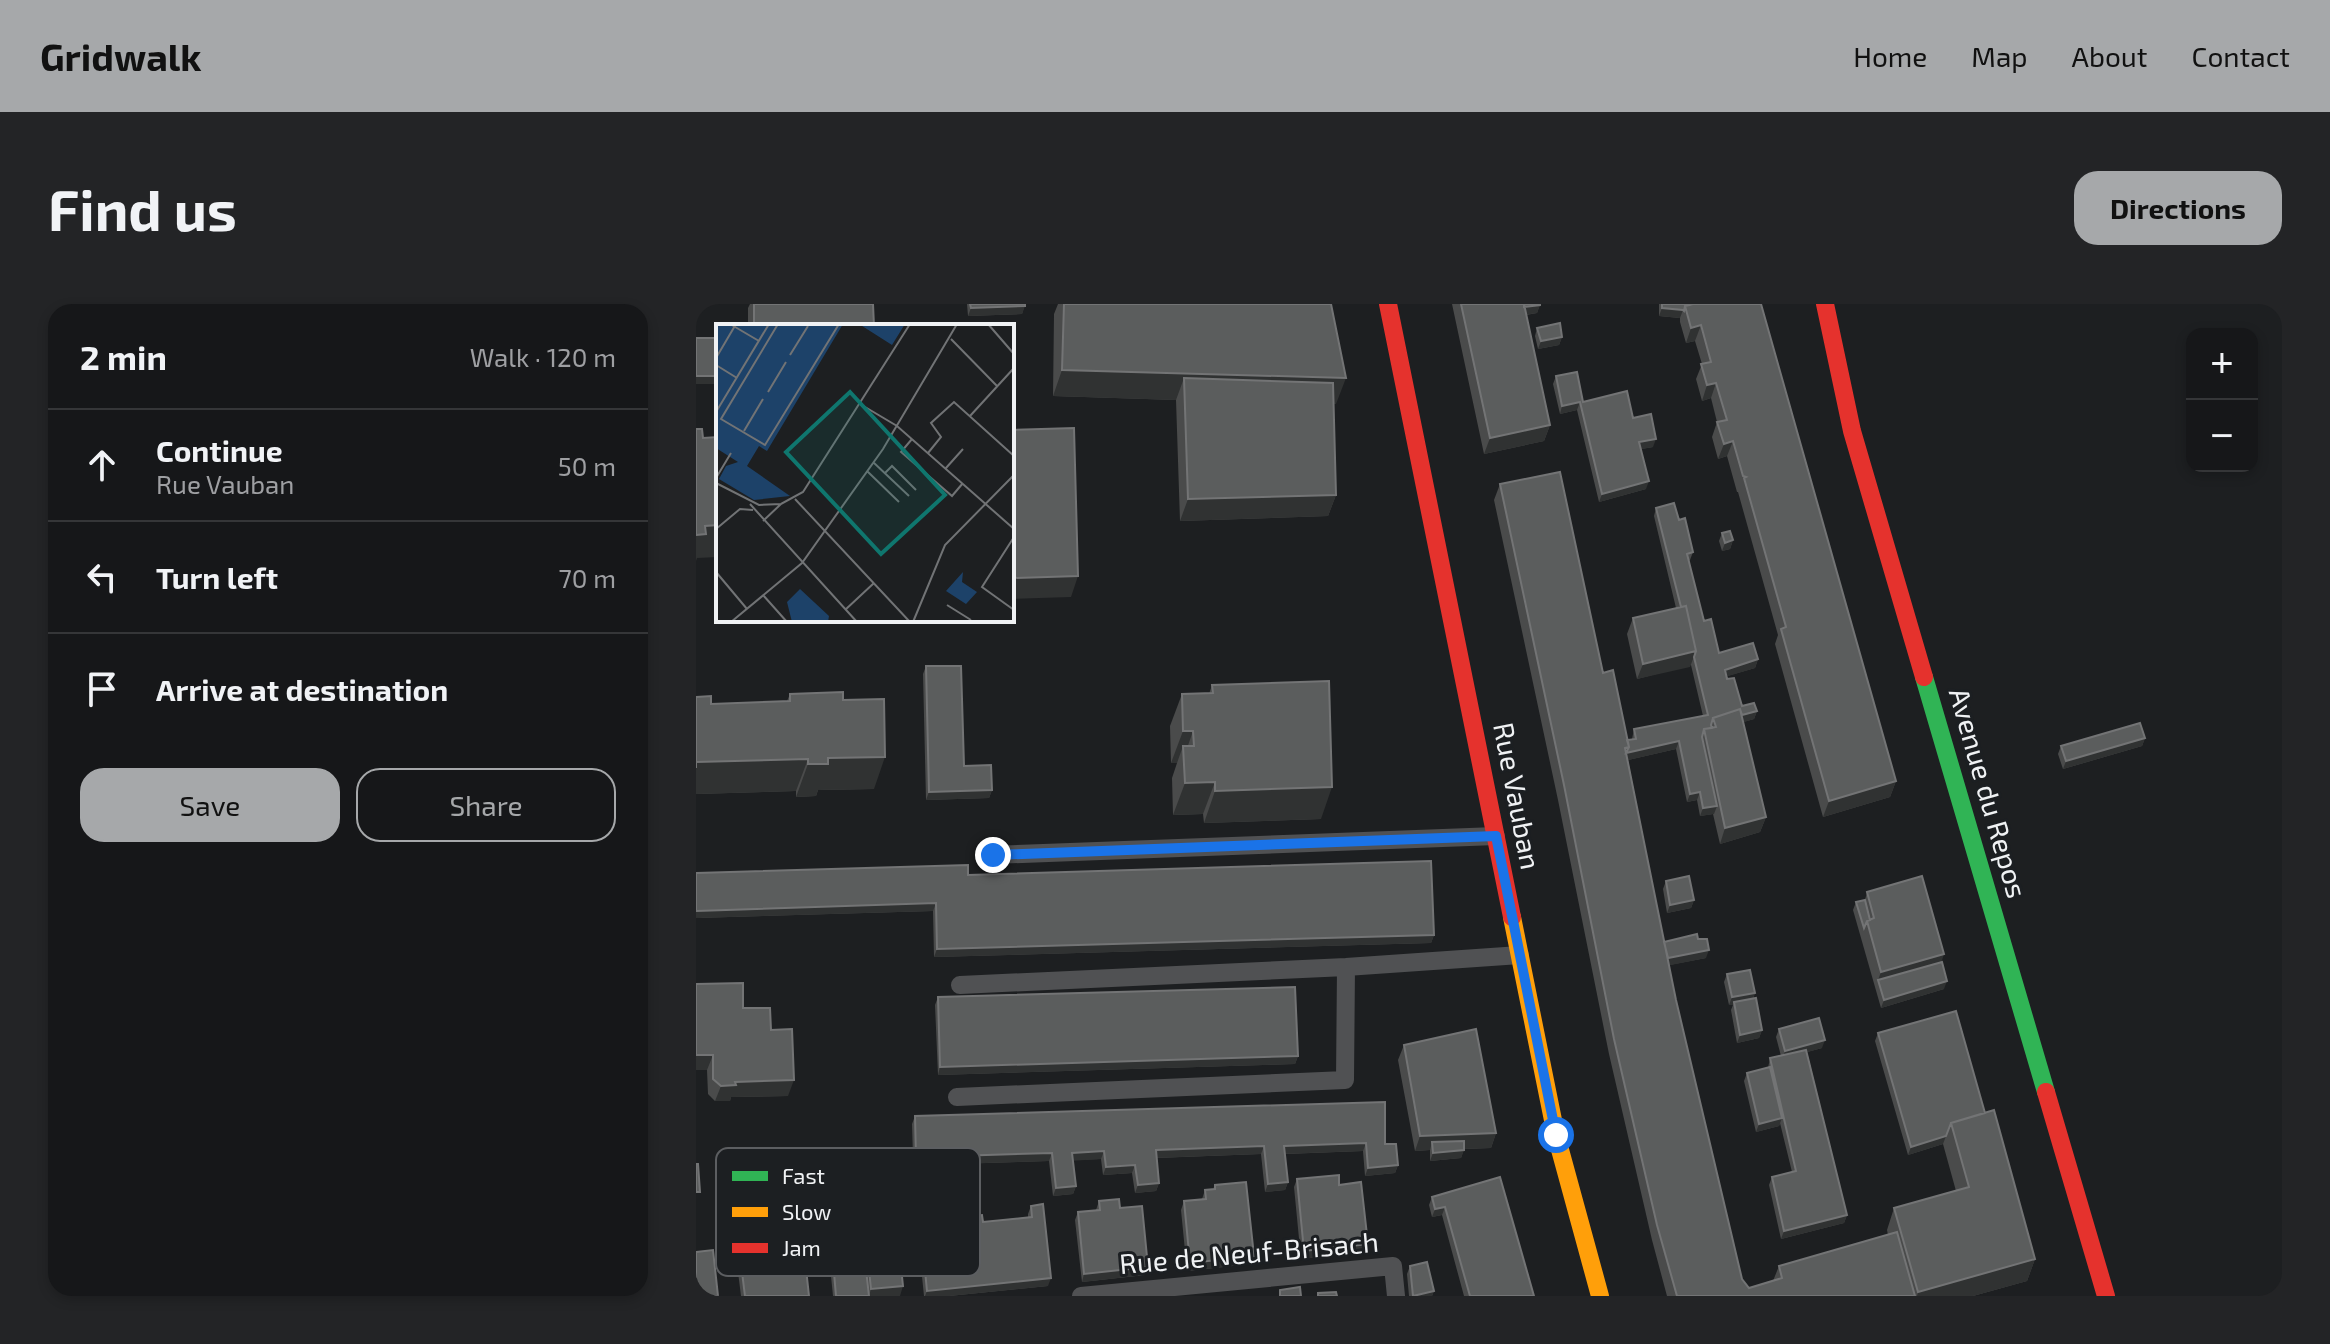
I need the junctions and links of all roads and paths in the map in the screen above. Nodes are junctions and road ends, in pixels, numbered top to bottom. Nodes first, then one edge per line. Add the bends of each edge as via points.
1 (1388, 304) edge
2 (1825, 304) edge
3 (1496, 836) junction
4 (993, 855) dead end
5 (1520, 955) junction
6 (1346, 967) junction
7 (960, 985) dead end
8 (957, 1097) dead end
9 (1081, 1296) edge
10 (1396, 1296) edge
11 (1600, 1296) edge
12 (2106, 1296) edge

1 - 3 main road, Rue Vauban
2 - 12 main road, Avenue du Repos via 1852,431
3 - 4 lane
3 - 5 main road, Rue Vauban
5 - 6 lane
5 - 11 main road, Rue Vauban via 1556,1135
6 - 7 lane
6 - 8 lane via 1345,1080
9 - 10 lane, Rue de Neuf-Brisach via 1393,1266

